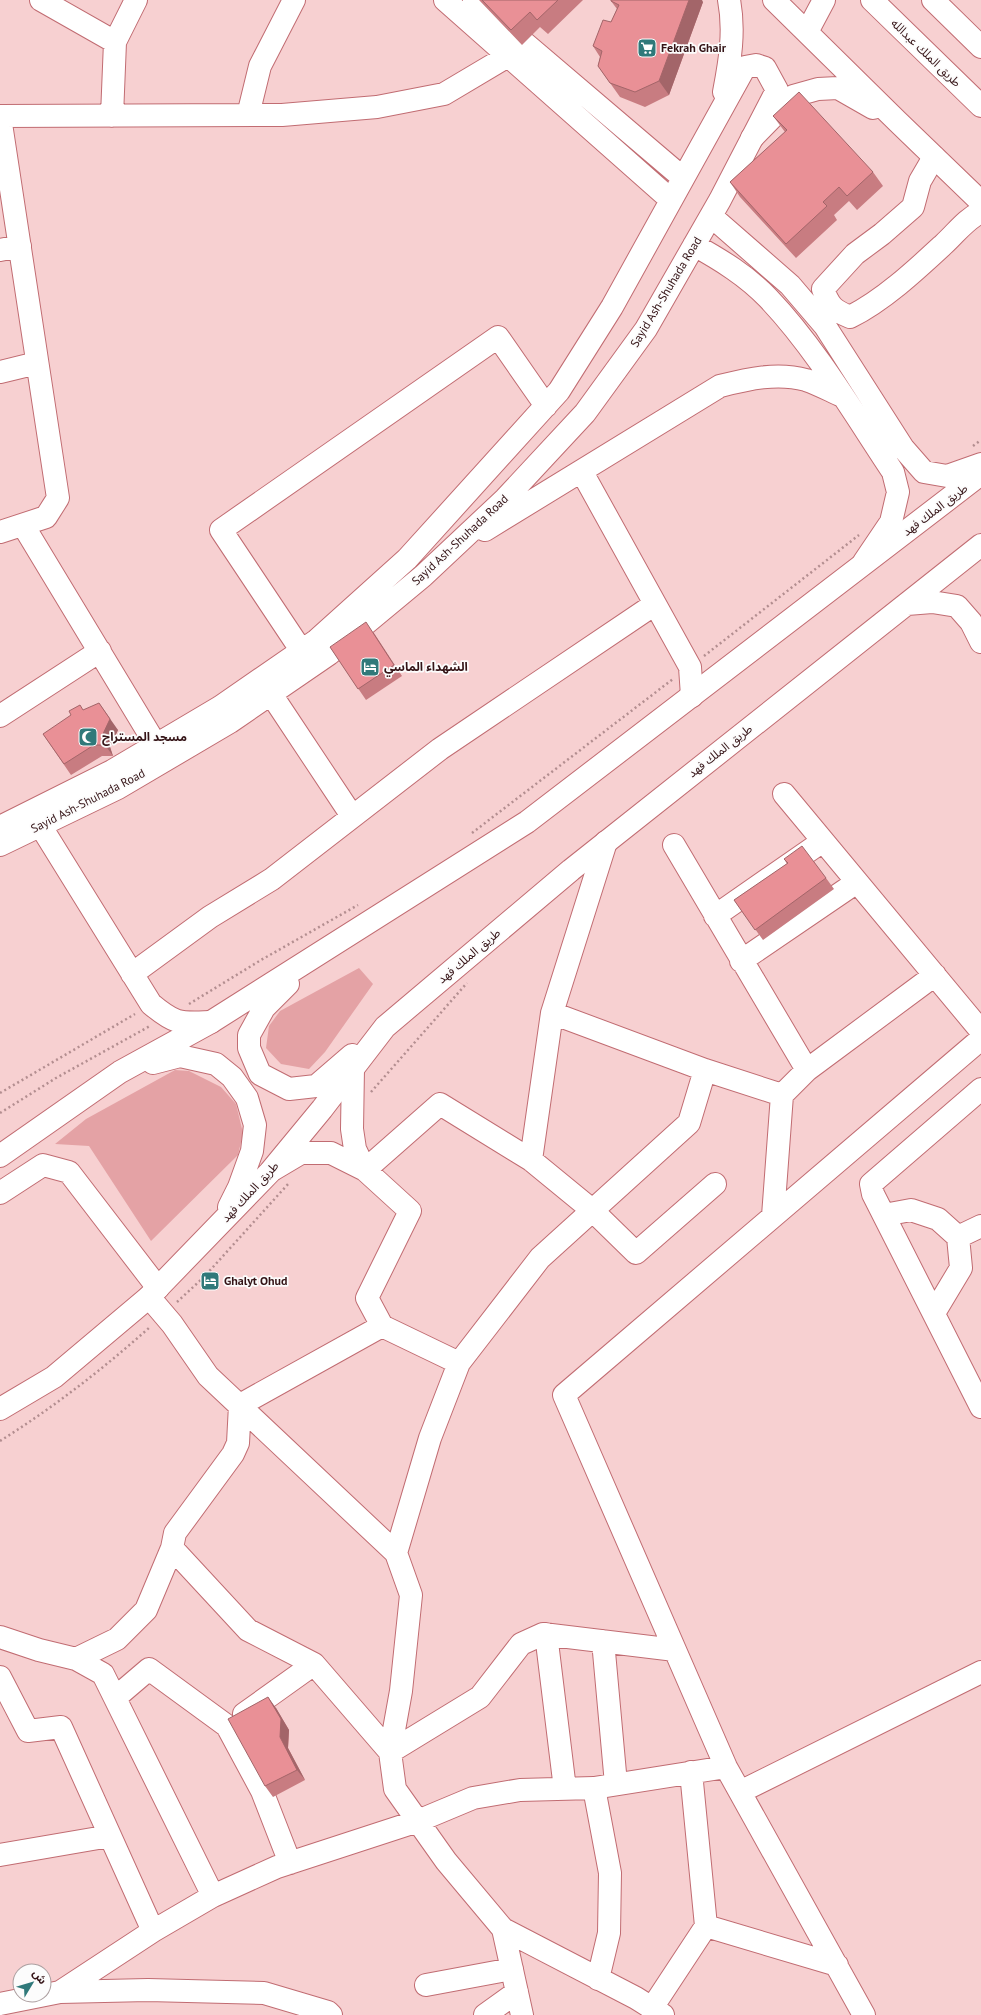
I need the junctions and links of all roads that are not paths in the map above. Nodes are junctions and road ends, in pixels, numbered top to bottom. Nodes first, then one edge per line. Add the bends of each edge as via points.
1 (41, 0) edge
2 (136, 0) edge
3 (294, 0) edge
4 (445, 0) edge
5 (474, 0) edge
6 (729, 0) edge
7 (824, 0) edge
8 (872, 0) edge
9 (933, 0) edge
10 (778, 2) edge
11 (807, 32) junction
12 (115, 42) junction
13 (981, 47) edge
14 (508, 56) junction
15 (981, 106) edge
16 (721, 110) junction
17 (248, 115) junction
18 (112, 116) junction
19 (0, 117) edge
20 (896, 122) junction
21 (752, 138) junction
22 (934, 157) junction
23 (683, 178) junction
24 (981, 185) edge
25 (671, 200) junction
26 (981, 202) edge
27 (981, 212) edge
28 (710, 216) junction
29 (694, 245) junction
30 (10, 248) edge
31 (37, 363) junction
32 (0, 372) edge
33 (840, 395) junction
34 (546, 406) junction
35 (975, 456) edge
36 (582, 472) junction
37 (981, 474) edge
38 (23, 525) junction
39 (0, 532) edge
40 (981, 545) edge
41 (446, 554) junction
42 (860, 567) junction
43 (655, 604) junction
44 (907, 604) junction
45 (981, 642) edge
46 (302, 650) junction
47 (100, 651) junction
48 (271, 694) junction
49 (692, 696) junction
50 (0, 716) edge
51 (156, 745) junction
52 (784, 794) dead end
53 (352, 816) junction
54 (40, 826) junction
55 (0, 827) edge
56 (823, 841) junction
57 (606, 842) junction
58 (0, 845) edge
59 (674, 845) dead end
60 (857, 882) junction
61 (715, 916) junction
62 (316, 956) junction
63 (741, 961) junction
64 (132, 974) junction
65 (935, 975) junction
66 (552, 1013) junction
67 (211, 1022) junction
68 (385, 1027) junction
69 (981, 1031) edge
70 (981, 1039) edge
71 (353, 1068) junction
72 (705, 1070) junction
73 (807, 1070) junction
74 (120, 1072) junction
75 (981, 1089) edge
76 (782, 1095) junction
77 (0, 1156) edge
78 (531, 1160) junction
79 (365, 1170) junction
80 (270, 1172) junction
81 (715, 1184) dead end
82 (0, 1193) edge
83 (592, 1210) junction
84 (884, 1215) junction
85 (773, 1216) junction
86 (220, 1224) junction
87 (981, 1226) edge
88 (958, 1237) junction
89 (154, 1293) junction
90 (934, 1313) junction
91 (382, 1326) junction
92 (459, 1363) junction
93 (980, 1403) edge
94 (240, 1405) junction
95 (0, 1408) edge
96 (172, 1548) junction
97 (396, 1553) junction
98 (546, 1634) junction
99 (0, 1637) edge
100 (604, 1641) junction
101 (675, 1650) junction
102 (76, 1659) junction
103 (314, 1664) junction
104 (981, 1672) edge
105 (0, 1677) edge
106 (115, 1698) junction
107 (227, 1726) junction
108 (390, 1752) junction
109 (726, 1767) junction
110 (691, 1772) junction
111 (616, 1784) junction
112 (594, 1788) junction
113 (565, 1789) junction
114 (740, 1792) junction
115 (418, 1821) junction
116 (110, 1836) junction
117 (0, 1855) edge
118 (290, 1863) junction
119 (213, 1896) junction
120 (706, 1926) junction
121 (503, 1929) junction
122 (153, 1931) junction
123 (836, 1965) junction
124 (512, 1968) junction
125 (598, 1979) junction
126 (426, 1985) dead end
127 (60, 1992) junction
128 (517, 1992) junction
129 (0, 2004) edge
130 (658, 2012) edge
131 (332, 2015) edge
132 (485, 2015) edge
133 (522, 2015) edge
134 (864, 2015) edge

1 - 12 main road
2 - 12 main road
3 - 17 main road via 260,66
4 - 14 main road
5 - 23 main road
6 - 16 main road via 733,20
7 - 11 main road
8 - 15 main road, طريق الملك عبدالله
9 - 13 main road
10 - 11 main road
11 - 20 main road
12 - 18 main road
14 - 17 main road via 444,94 377,108
14 - 25 main road
16 - 21 main road, Sayid Ash-Shuhada Road via 745,67 765,68 777,90
16 - 23 main road, Sayid Ash-Shuhada Road
17 - 18 main road
18 - 19 main road
19 - 30 main road
20 - 21 main road via 838,88 818,89 793,96
20 - 22 main road
20 - 24 main road
21 - 28 main road, Sayid Ash-Shuhada Road
22 - 26 main road
22 - 27 main road via 920,181 913,206 855,254 823,289 828,303 837,312 850,317 863,310 922,264 969,218
23 - 25 main road, Sayid Ash-Shuhada Road
25 - 34 main road, Sayid Ash-Shuhada Road via 612,308 559,391
28 - 29 main road, Sayid Ash-Shuhada Road
28 - 35 main road via 790,285 825,326 903,448 924,472 947,476
29 - 33 main road via 734,268 768,298 795,330
29 - 41 main road, Sayid Ash-Shuhada Road via 646,329 585,413 505,499
30 - 31 main road
31 - 32 main road
31 - 38 main road via 58,498 46,516
33 - 36 main road via 805,380 779,376 752,378 720,386
33 - 42 main road via 893,472 898,492 891,522
34 - 46 main road, Sayid Ash-Shuhada Road via 407,559 317,640
34 - 46 main road via 498,337 220,530
36 - 41 main road
36 - 43 main road
37 - 42 main road, طريق الملك فهد
38 - 39 main road
38 - 47 main road
40 - 44 main road, طريق الملك فهد
41 - 48 main road, Sayid Ash-Shuhada Road via 329,654
42 - 49 main road, طريق الملك فهد
43 - 49 main road via 690,667
43 - 53 main road via 440,749
44 - 45 main road via 932,602 957,606 971,622
44 - 57 main road, طريق الملك فهد
46 - 51 main road, Sayid Ash-Shuhada Road via 220,707
47 - 50 main road
47 - 51 main road
48 - 53 main road
48 - 54 main road, Sayid Ash-Shuhada Road via 230,722 118,788
49 - 62 main road, طريق الملك فهد via 527,822
51 - 55 main road, Sayid Ash-Shuhada Road via 112,771
52 - 56 main road
53 - 64 main road via 272,879 210,917
54 - 58 main road, Sayid Ash-Shuhada Road
54 - 64 main road
56 - 60 main road
56 - 61 main road
57 - 66 main road
57 - 68 main road, طريق الملك فهد
59 - 61 main road
60 - 63 main road
60 - 65 main road
61 - 63 main road
62 - 67 main road, طريق الملك فهد
62 - 68 main road via 264,1008 249,1035 249,1048 260,1074 289,1089 316,1086
63 - 73 main road
64 - 67 main road via 159,1011 180,1023
65 - 69 main road
65 - 73 main road
66 - 72 main road
66 - 78 main road
67 - 74 main road, طريق الملك فهد
68 - 71 main road, طريق الملك فهد
70 - 85 main road
71 - 79 main road via 352,1114 355,1149
71 - 80 main road, طريق الملك فهد
72 - 76 main road
72 - 83 main road via 689,1123
73 - 76 main road
74 - 77 main road, طريق الملك فهد
74 - 86 main road via 180,1056 216,1064 232,1077 246,1098 255,1125 252,1151 239,1187
75 - 84 main road via 871,1184 873,1194
76 - 85 main road
78 - 79 main road via 440,1104
78 - 83 main road
79 - 80 main road via 331,1153 301,1153
79 - 91 main road via 410,1211 367,1298
80 - 86 main road, طريق الملك فهد
81 - 83 main road via 636,1253
82 - 89 main road via 43,1165 69,1172
83 - 92 main road via 540,1258
84 - 88 main road via 911,1210 938,1219
84 - 90 main road
85 - 101 main road via 564,1395
86 - 89 main road, طريق الملك فهد
87 - 88 main road
88 - 90 main road via 961,1268
89 - 94 main road via 208,1376
89 - 95 main road, طريق الملك فهد via 54,1377
90 - 93 main road
91 - 92 main road
91 - 94 main road
92 - 97 main road via 430,1438
94 - 96 main road via 236,1448 175,1533
94 - 97 main road
96 - 102 main road via 146,1610 117,1639
96 - 103 main road via 248,1630
97 - 108 main road via 411,1595 401,1691
98 - 100 main road
98 - 108 main road via 521,1644 480,1697
98 - 113 main road
99 - 102 main road
100 - 101 main road
100 - 111 main road
101 - 109 main road
102 - 106 main road via 103,1674
103 - 107 main road
103 - 108 main road
104 - 114 main road
105 - 116 main road via 28,1731 61,1727
106 - 107 main road via 149,1669
106 - 119 main road
107 - 118 main road via 262,1791
108 - 115 main road via 396,1789
109 - 110 main road
109 - 114 main road
110 - 111 main road
110 - 120 main road
111 - 112 main road
112 - 113 main road
112 - 125 main road via 610,1873 608,1933
113 - 115 main road via 520,1790 473,1798
114 - 123 main road
115 - 118 main road
115 - 121 main road via 446,1861
116 - 117 main road
116 - 122 main road
118 - 119 main road
119 - 122 main road
120 - 123 main road
120 - 130 main road
121 - 124 main road
121 - 125 main road
122 - 127 main road
123 - 134 main road
124 - 126 main road
124 - 128 main road
125 - 130 main road
127 - 129 main road
127 - 131 main road via 148,1990 264,1993
128 - 132 main road
128 - 133 main road

